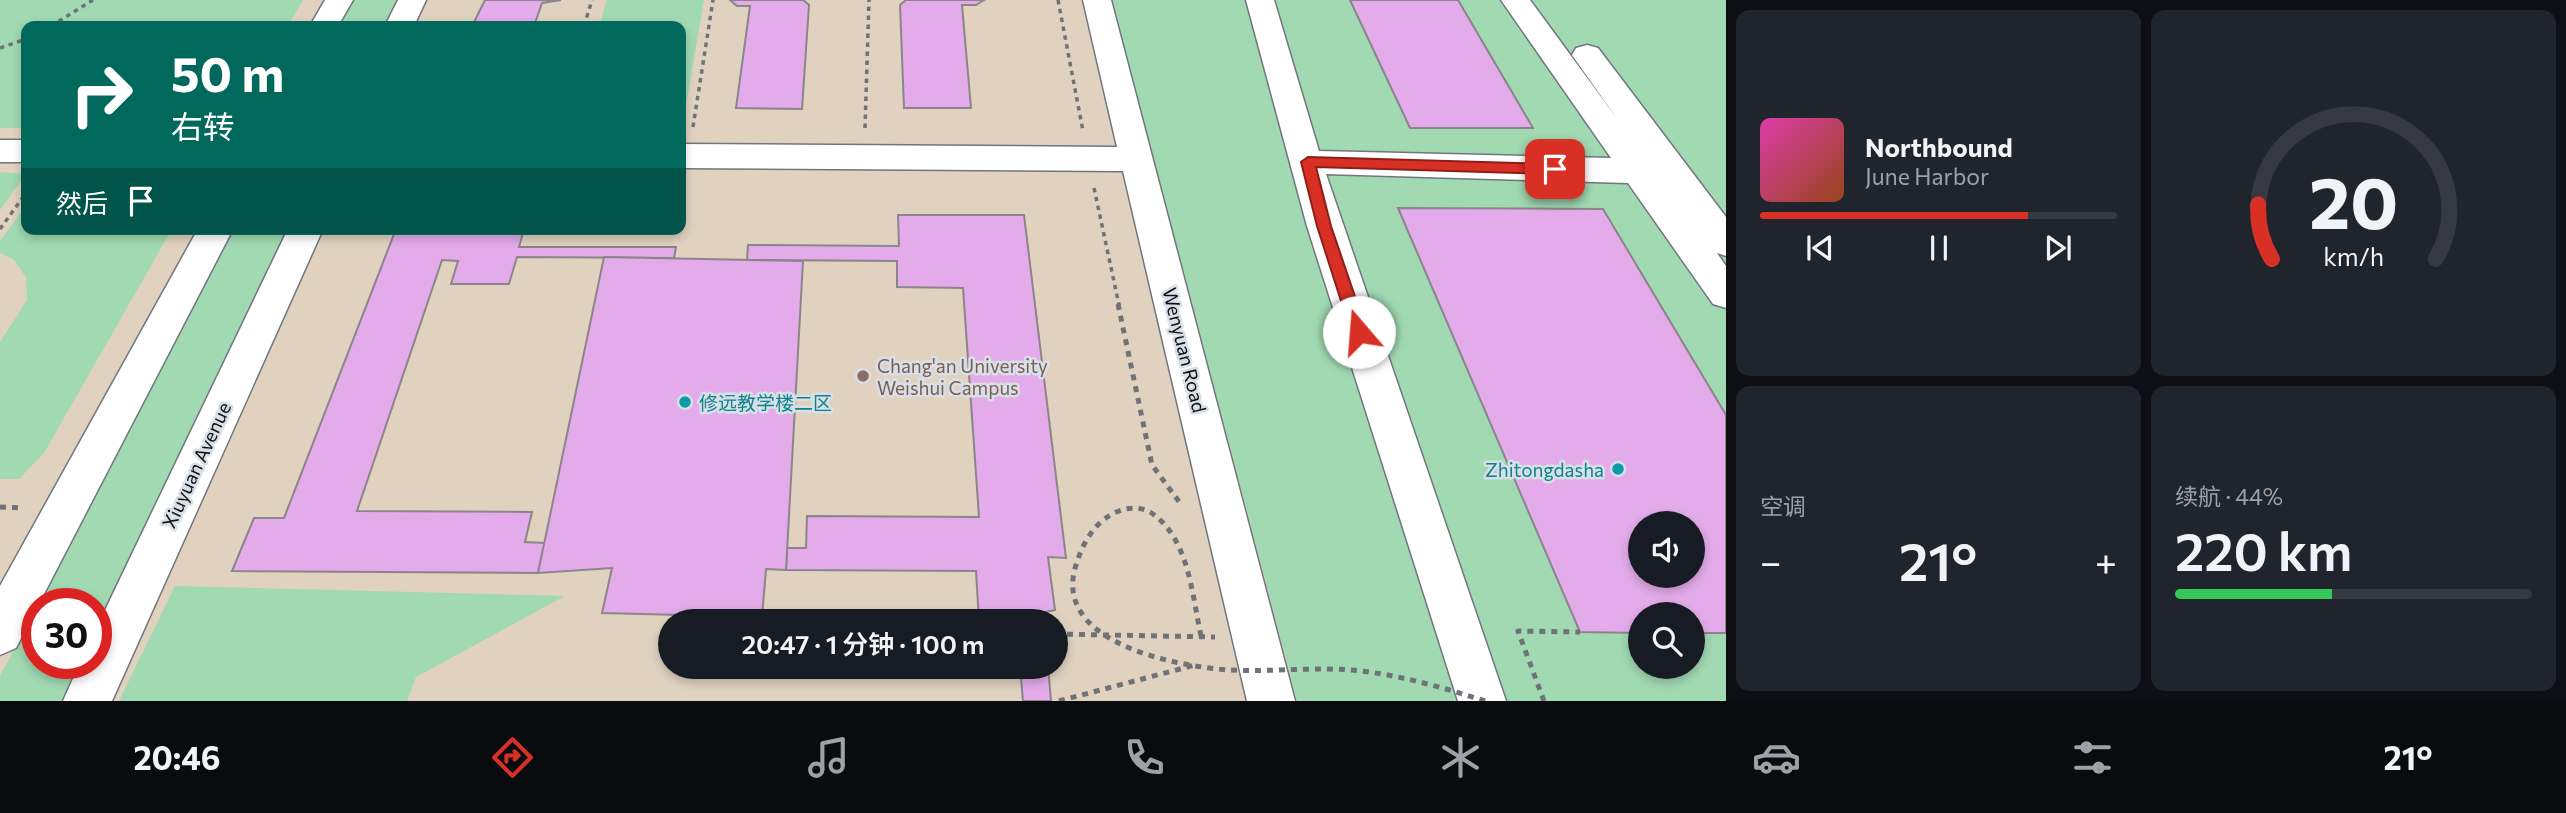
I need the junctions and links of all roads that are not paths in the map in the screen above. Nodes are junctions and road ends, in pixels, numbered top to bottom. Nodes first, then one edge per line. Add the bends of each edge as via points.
1 (339, 0) edge
2 (412, 0) edge
3 (1097, 0) edge
4 (1260, 0) edge
5 (1515, 0) edge
6 (1546, 0) edge
7 (327, 21) edge
8 (402, 21) edge
9 (0, 151) edge
10 (21, 151) edge
11 (686, 156) edge
12 (1138, 159) junction
13 (1308, 162) junction
14 (1638, 171) junction
15 (213, 235) edge
16 (303, 235) edge
17 (1726, 243) edge
18 (1726, 294) edge
19 (0, 632) edge
20 (87, 701) edge
21 (1271, 701) edge
22 (1483, 701) edge

1 - 7 street
2 - 8 street
3 - 12 street, Wenyuan Road
4 - 13 street
5 - 14 street
6 - 17 street
9 - 10 street
11 - 12 street
12 - 21 street, Wenyuan Road
13 - 14 street
13 - 22 street via 1324,226
14 - 18 street
15 - 19 street
16 - 20 street, Xiuyuan Avenue

